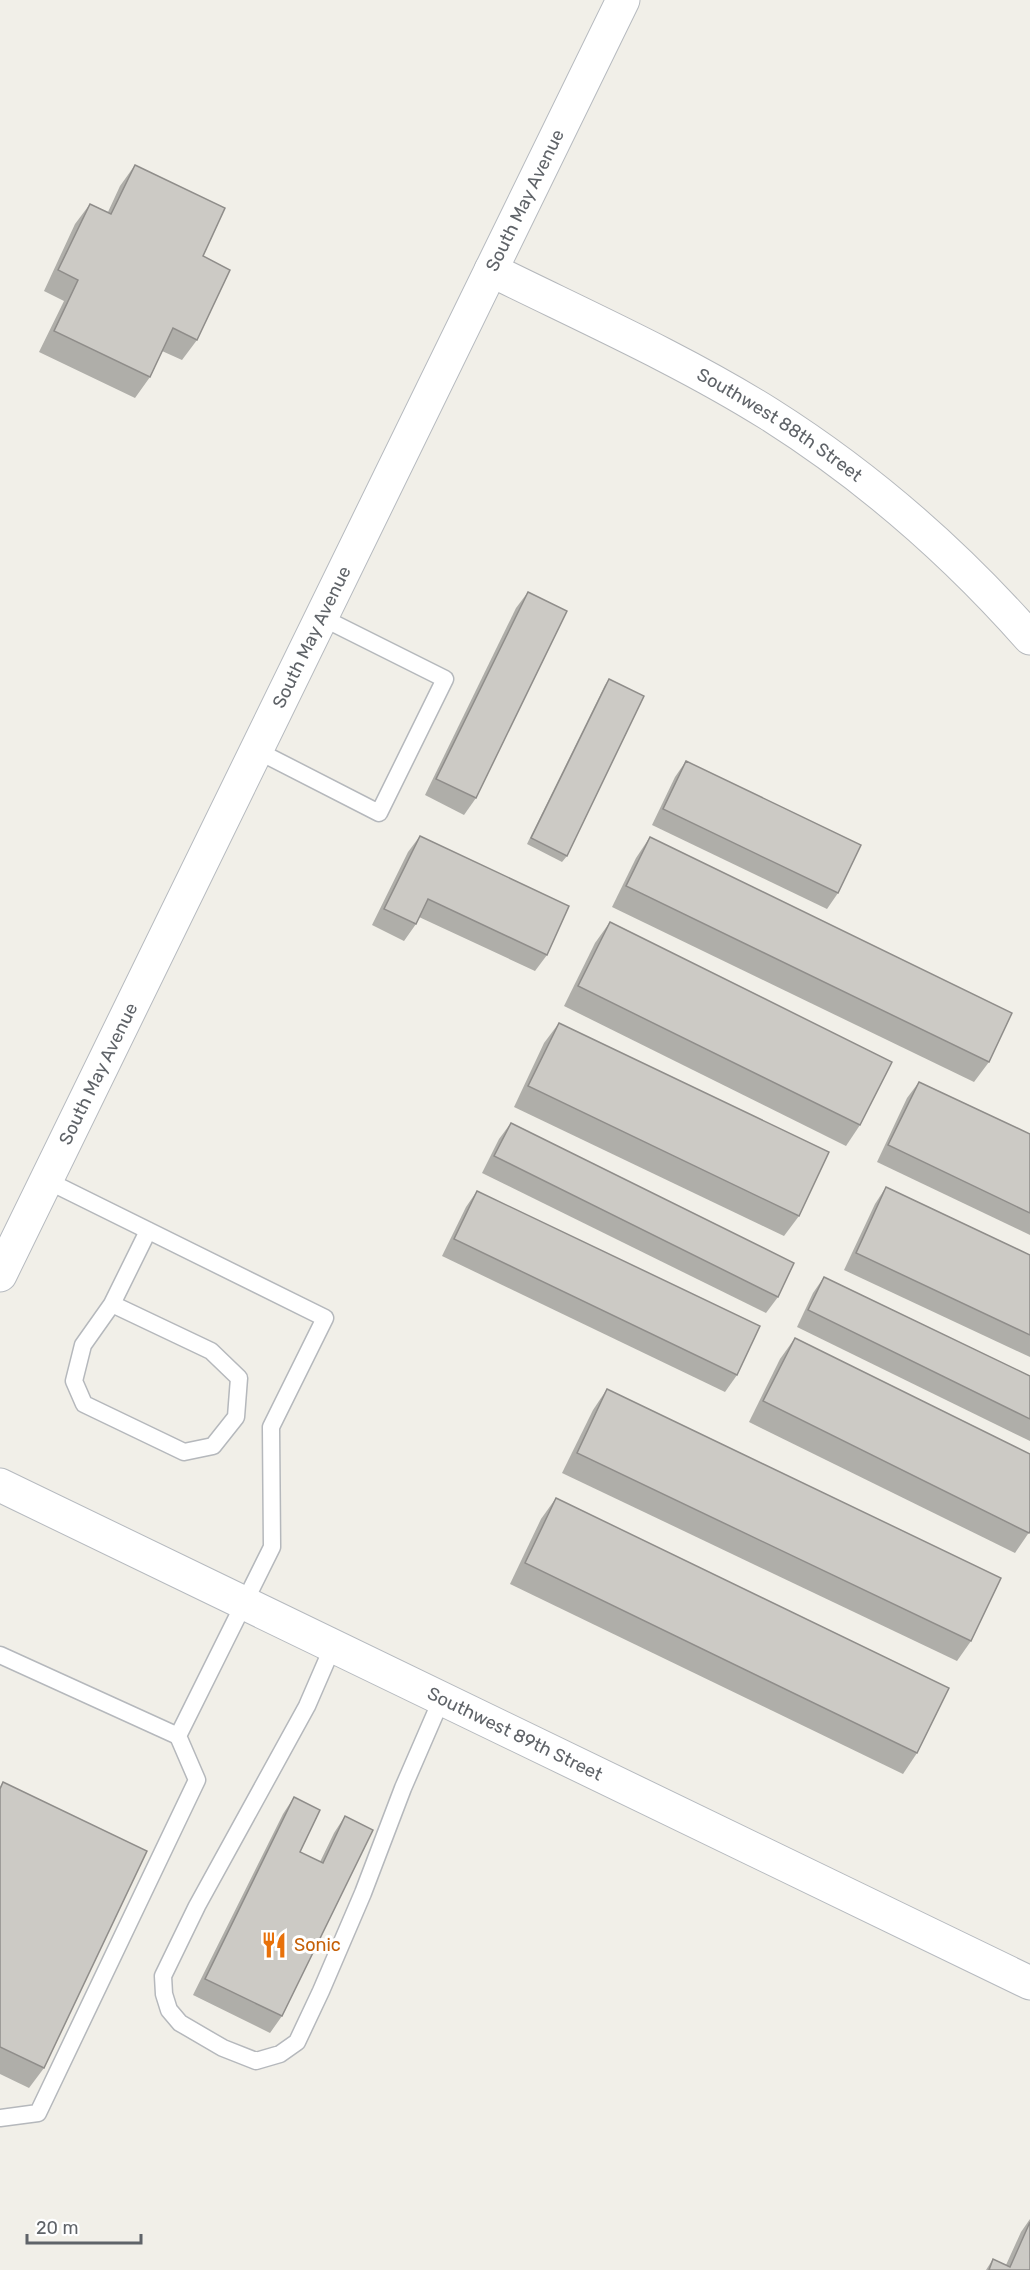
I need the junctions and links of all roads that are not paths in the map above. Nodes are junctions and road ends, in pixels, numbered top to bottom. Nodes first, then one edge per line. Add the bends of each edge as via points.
1 (623, 0) edge
2 (491, 270) junction
3 (321, 617) junction
4 (1030, 638) edge
5 (256, 750) junction
6 (46, 1180) junction
7 (147, 1231) junction
8 (0, 1275) edge
9 (112, 1304) junction
10 (0, 1485) edge
11 (244, 1602) junction
12 (333, 1646) junction
13 (0, 1655) edge
14 (442, 1698) junction
15 (178, 1736) junction
16 (1030, 1983) edge
17 (0, 2118) edge

1 - 2 main road, South May Avenue
2 - 3 main road, South May Avenue
2 - 4 main road, Southwest 88th Street via 698,373 770,415 891,502 936,540
3 - 5 main road, South May Avenue
3 - 5 lane via 445,678 379,813
5 - 6 main road, South May Avenue
6 - 7 lane
6 - 8 main road, South May Avenue
7 - 9 lane
7 - 11 lane via 325,1318 271,1427 272,1547
9 - 9 lane via 83,1345 74,1381 84,1404 184,1452 213,1446 236,1417 239,1378 211,1351
10 - 11 main road, Southwest 89th Street
11 - 12 main road, Southwest 89th Street
11 - 15 lane
12 - 14 main road, Southwest 89th Street
12 - 14 lane via 307,1706 163,1976 169,2010 180,2023 223,2048 256,2061 280,2054 297,2042
13 - 15 lane
14 - 16 main road, Southwest 89th Street
15 - 17 lane via 197,1780 38,2113

